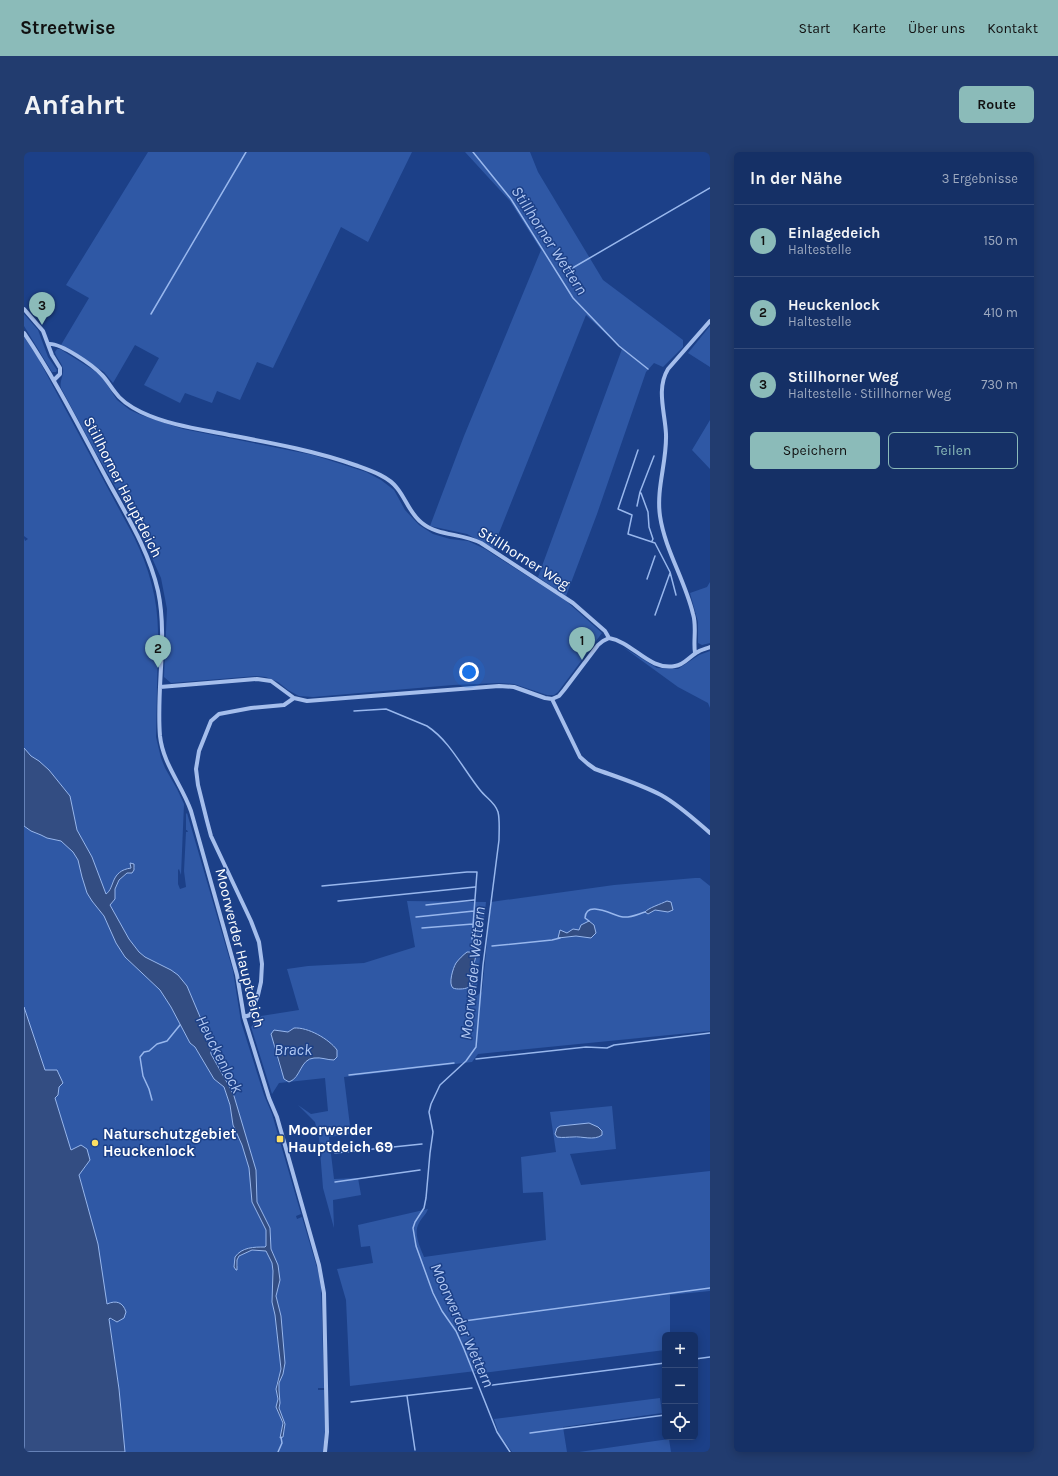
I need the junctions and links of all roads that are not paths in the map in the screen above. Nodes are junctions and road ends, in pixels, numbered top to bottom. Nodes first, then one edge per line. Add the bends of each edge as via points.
1 (24, 309) edge
2 (710, 321) edge
3 (24, 334) edge
4 (48, 344) junction
5 (54, 380) junction
6 (609, 638) junction
7 (710, 648) edge
8 (695, 653) junction
9 (160, 687) junction
10 (294, 698) junction
11 (552, 698) junction
12 (710, 833) edge
13 (244, 1017) junction
14 (325, 1452) edge

1 - 4 street via 43,330
2 - 8 street via 668,369 661,393 666,441 659,487 660,516 666,540 694,615
3 - 5 street, Stillhorner Hauptdeich
4 - 5 street via 61,369
4 - 6 street, Stillhorner Weg via 58,345 96,369 120,398 152,416 184,426 314,452 359,466 384,478 397,487 421,522 432,529 471,538 481,543 573,603 605,631
5 - 9 street, Stillhorner Hauptdeich via 142,544 151,566 161,611
6 - 8 street, Stillhorner Weg via 621,642 659,666 678,666
6 - 11 street via 598,645 559,696
7 - 8 street
9 - 10 street via 257,679 271,681
9 - 13 street, Moorwerder Hauptdeich via 160,736 164,757 186,798 237,975
10 - 11 street via 315,702 499,686 514,687
10 - 13 street via 284,705 218,714 211,721 198,755 198,786 206,821 251,921 261,953 260,988 250,1014
11 - 12 street via 580,757 588,764 662,796
13 - 14 street, Moorwerder Hauptdeich via 279,1124 319,1265 324,1293 327,1432

